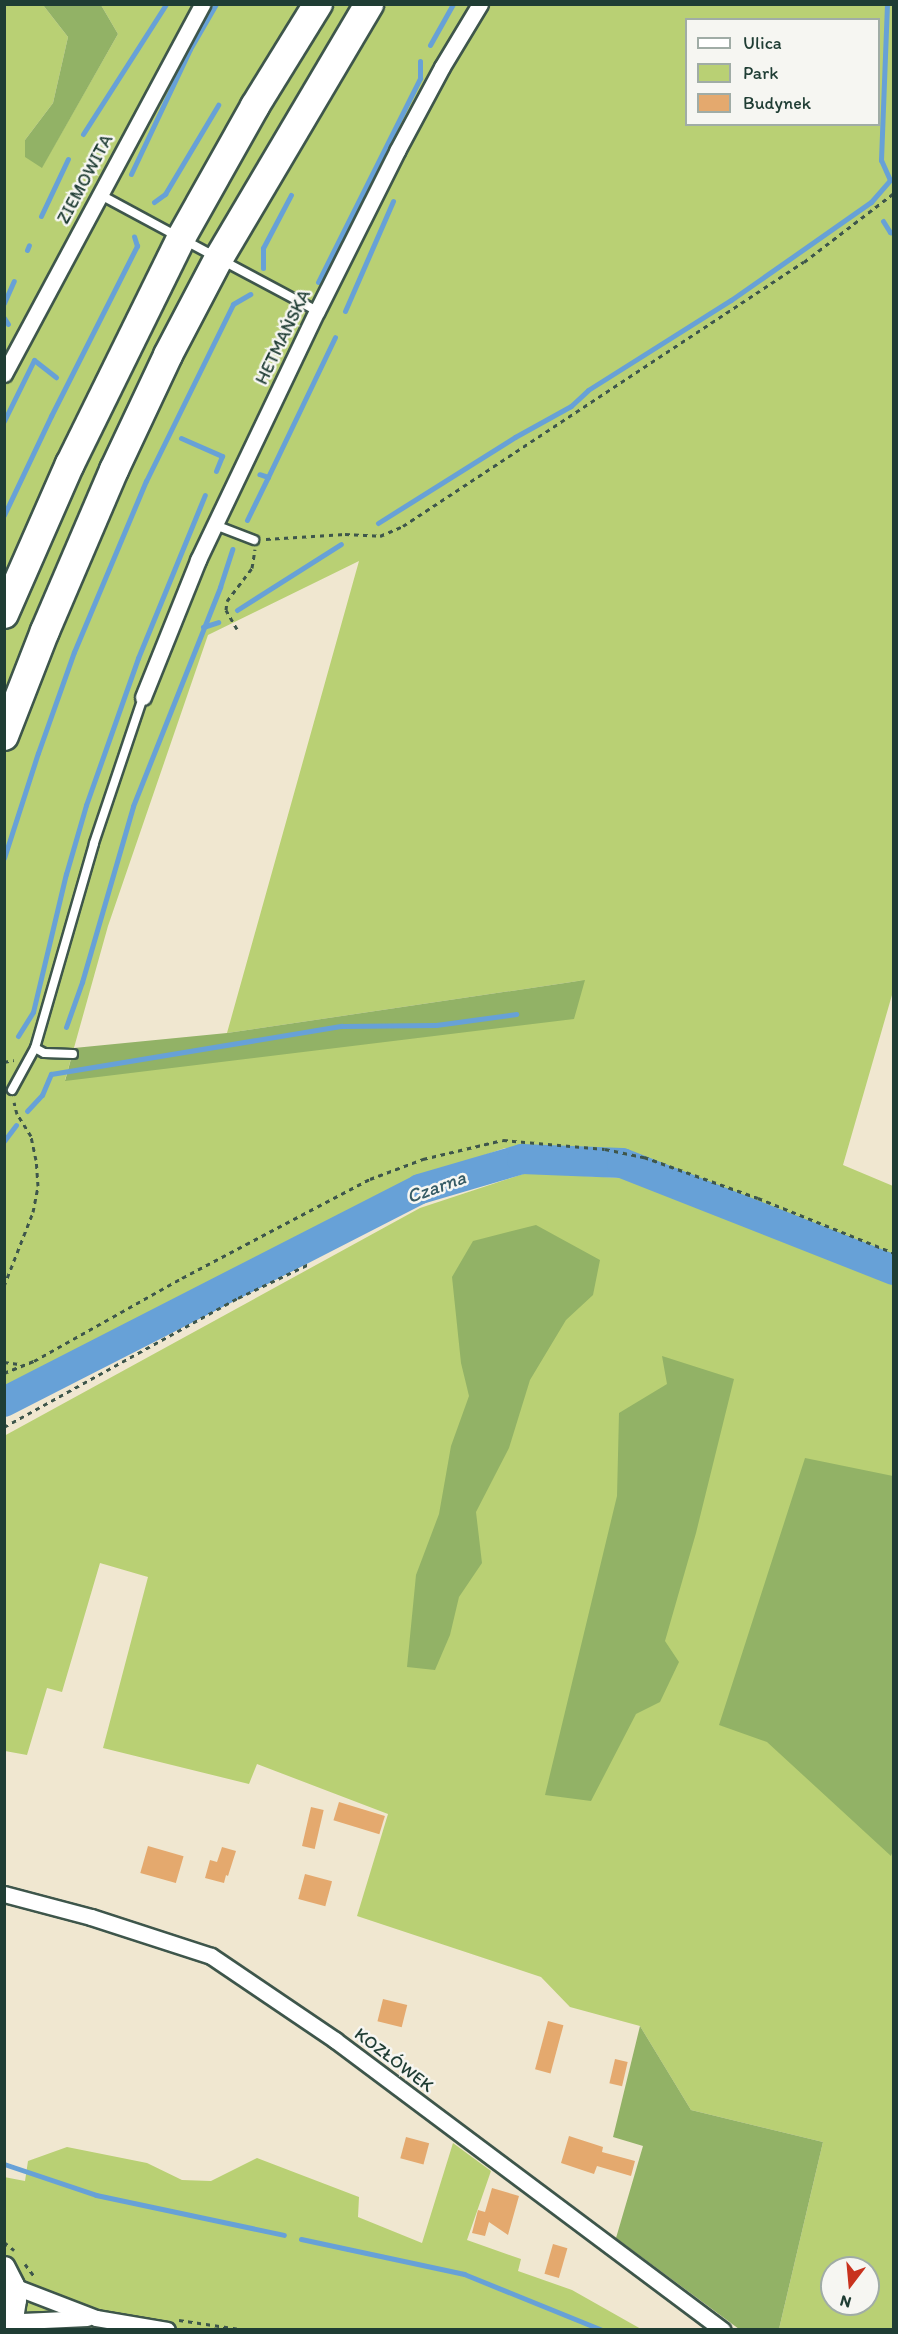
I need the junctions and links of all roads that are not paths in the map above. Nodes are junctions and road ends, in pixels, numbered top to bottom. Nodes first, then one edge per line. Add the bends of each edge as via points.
1 (202, 4) edge
2 (318, 4) edge
3 (369, 4) edge
4 (480, 4) edge
5 (99, 194) junction
6 (181, 238) junction
7 (219, 258) junction
8 (317, 311) junction
9 (4, 374) edge
10 (215, 525) junction
11 (254, 540) road end
12 (4, 614) edge
13 (143, 697) joint
14 (4, 736) edge
15 (35, 1048) junction
16 (73, 1054) dead end
17 (12, 1090) road end
18 (4, 1894) edge
19 (9, 2277) edge
20 (96, 2318) junction
21 (168, 2324) edge
22 (6, 2327) edge
23 (723, 2330) edge

1 - 5 street, ZIEMOWITA
2 - 6 highway
3 - 7 highway
4 - 8 street, HETMAŃSKA via 397,151
5 - 6 lane
5 - 9 street, ZIEMOWITA
6 - 7 lane
6 - 12 highway via 70,464
7 - 8 lane
7 - 14 highway via 114,470
8 - 10 street, HETMAŃSKA
10 - 11 lane
10 - 13 street, HETMAŃSKA
13 - 15 lane via 94,843
15 - 16 lane via 44,1053
15 - 17 lane
18 - 23 street, KOZŁÓWEK via 211,1956 335,2040
19 - 20 street
19 - 22 main road via 15,2300
20 - 21 street
20 - 22 street via 22,2321

